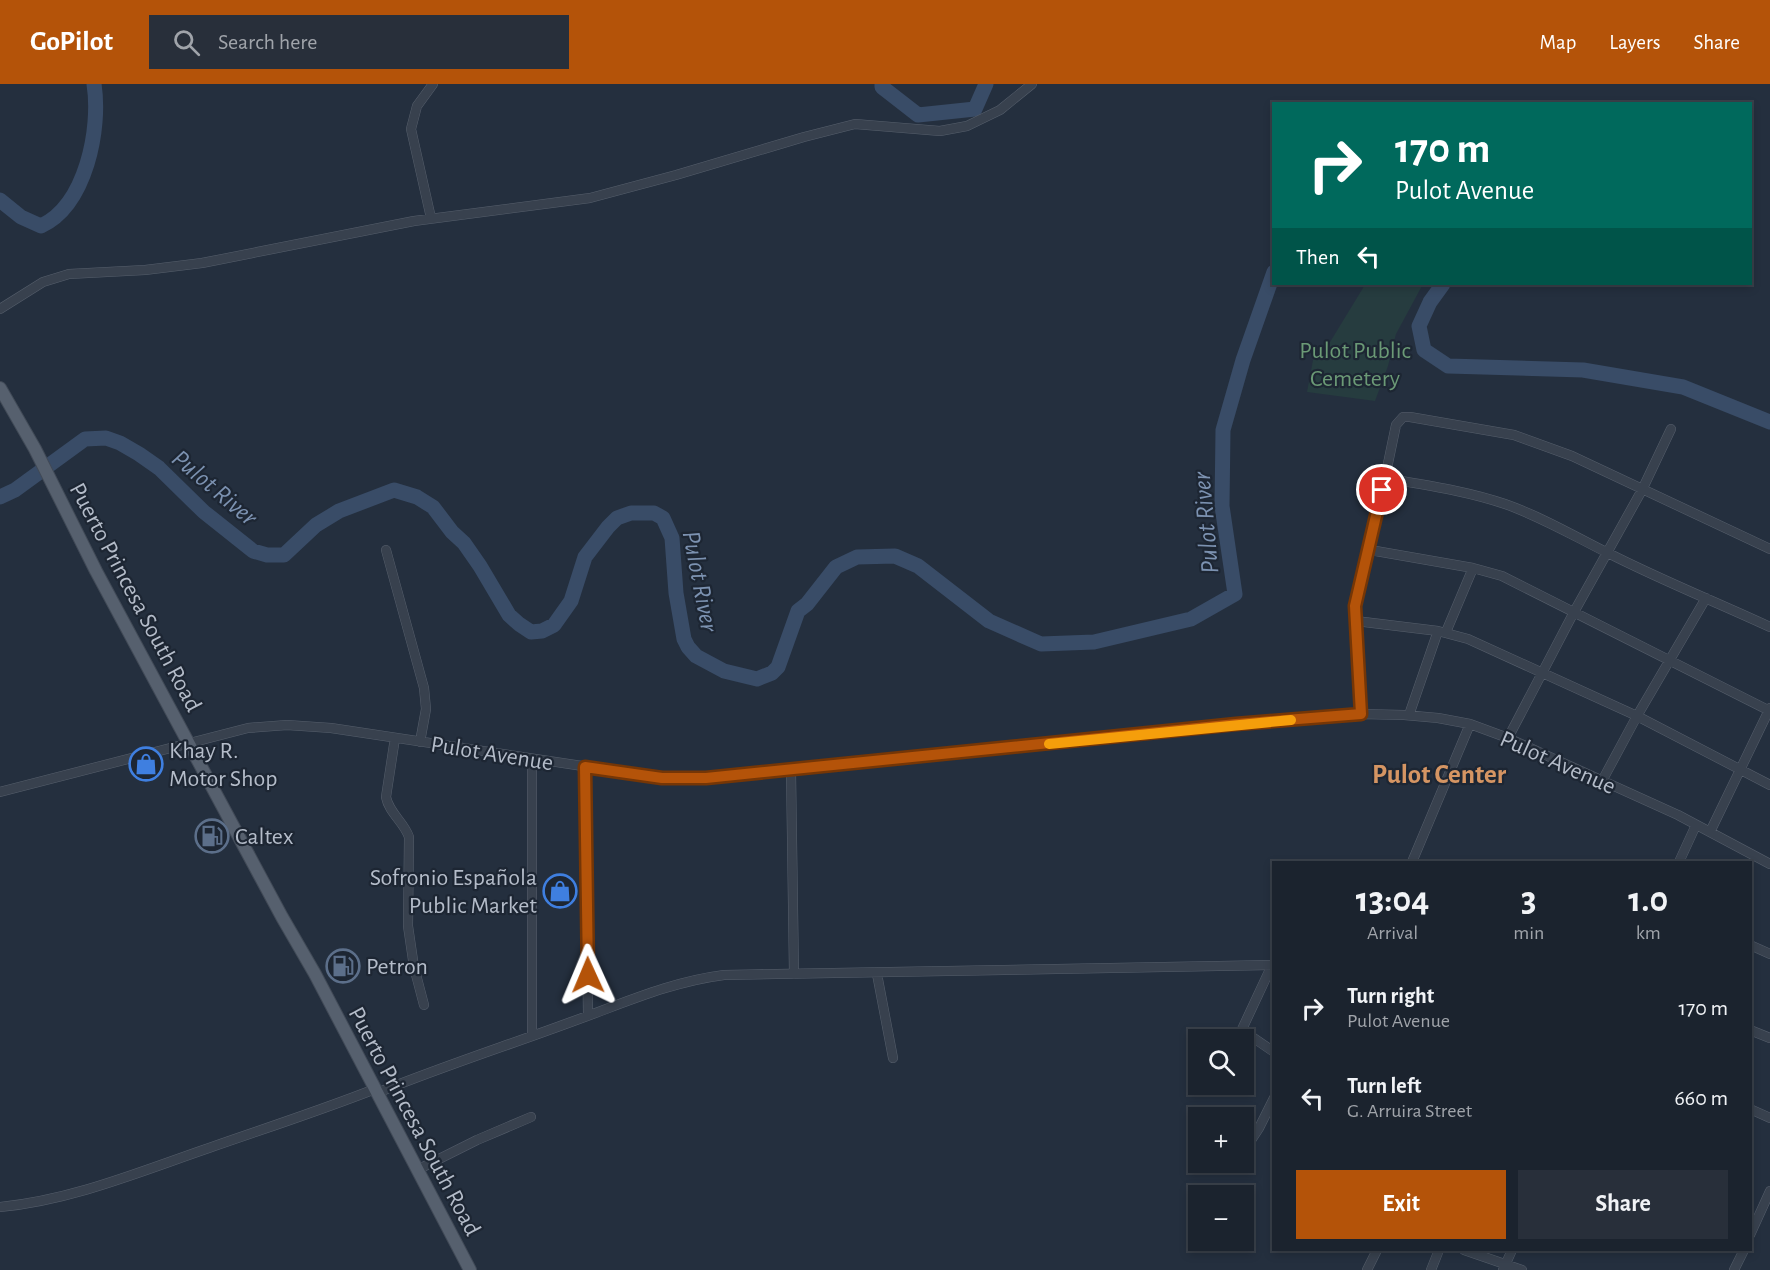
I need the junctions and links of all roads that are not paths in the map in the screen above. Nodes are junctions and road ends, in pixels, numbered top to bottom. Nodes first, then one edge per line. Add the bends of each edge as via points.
1 (433, 84) edge
2 (1032, 84) edge
3 (431, 218) junction
4 (0, 309) edge
5 (0, 388) edge
6 (1671, 429) dead end
7 (1385, 478) junction
8 (1642, 490) junction
9 (1770, 549) edge
10 (386, 550) dead end
11 (1370, 550) junction
12 (1608, 553) junction
13 (1473, 568) junction
14 (1706, 598) junction
15 (1574, 612) junction
16 (1356, 621) junction
17 (1770, 627) edge
18 (1442, 631) junction
19 (1670, 661) junction
20 (1542, 674) junction
21 (1770, 710) edge
22 (1361, 714) junction
23 (1409, 715) junction
24 (1637, 716) junction
25 (1470, 724) junction
26 (395, 738) junction
27 (1508, 738) junction
28 (189, 742) junction
29 (420, 742) junction
30 (532, 760) junction
31 (585, 767) junction
32 (1740, 770) junction
33 (791, 771) junction
34 (1602, 781) junction
35 (1770, 785) edge
36 (0, 792) edge
37 (1696, 825) junction
38 (1710, 832) junction
39 (1412, 861) edge
40 (1680, 861) edge
41 (1770, 864) edge
42 (1752, 946) edge
43 (1770, 954) edge
44 (1272, 965) edge
45 (1272, 967) edge
46 (794, 974) junction
47 (877, 974) junction
48 (424, 1005) dead end
49 (588, 1016) junction
50 (1242, 1029) edge
51 (1752, 1031) edge
52 (532, 1036) junction
53 (1254, 1038) edge
54 (1770, 1038) edge
55 (1272, 1051) edge
56 (893, 1058) dead end
57 (376, 1091) junction
58 (1272, 1102) edge
59 (1752, 1110) edge
60 (531, 1117) dead end
61 (1770, 1118) edge
62 (1254, 1136) edge
63 (417, 1170) junction
64 (1770, 1191) edge
65 (0, 1207) edge
66 (1752, 1231) edge
67 (1376, 1251) edge
68 (1439, 1251) edge
69 (1466, 1251) edge
70 (1512, 1251) edge
71 (1744, 1251) edge
72 (1504, 1267) edge
73 (470, 1270) edge
74 (1367, 1270) edge
75 (1431, 1270) edge
76 (1522, 1270) edge
77 (1734, 1270) edge

1 - 3 street via 417,106 411,129
2 - 3 street via 1000,110 967,126 940,130 855,124 603,195
3 - 4 street via 202,263 69,274 43,282
5 - 28 main road, Puerto Princesa South Road
6 - 8 street
7 - 8 street via 1396,425 1403,417 1410,417 1514,435 1572,456
7 - 11 street
7 - 12 street via 1504,504 1552,522
8 - 9 street
8 - 12 street
10 - 29 street via 424,688 426,709
11 - 13 street
11 - 16 street via 1355,606
12 - 14 street
12 - 15 street
13 - 15 street via 1502,576
13 - 18 street
14 - 17 street
14 - 19 street
15 - 19 street
15 - 20 street
16 - 18 street
16 - 22 street
18 - 20 street
18 - 23 street
19 - 21 street
19 - 24 street
20 - 24 street
20 - 27 street
21 - 32 street
22 - 23 street, Pulot Avenue
22 - 33 street, Pulot Avenue
23 - 25 street, Pulot Avenue
24 - 32 street
24 - 34 street
25 - 27 street, Pulot Avenue
25 - 39 street
26 - 28 street, Pulot Avenue via 287,725 248,728
26 - 29 street, Pulot Avenue
26 - 48 street via 386,797 409,837 408,926
27 - 34 street, Pulot Avenue
28 - 36 street, Pulot Avenue
28 - 57 main road, Puerto Princesa South Road
29 - 30 street, Pulot Avenue
30 - 31 street, Pulot Avenue
30 - 52 street
31 - 33 street, Pulot Avenue via 687,779
31 - 49 street
32 - 35 street
32 - 38 street
33 - 46 street
34 - 37 street, Pulot Avenue
37 - 38 street, Pulot Avenue
37 - 40 street
38 - 41 street, Pulot Avenue
42 - 43 street
44 - 47 street
45 - 50 street
46 - 47 street
46 - 49 street via 698,978
47 - 56 street
49 - 52 street
51 - 54 street
52 - 57 street
53 - 55 street
57 - 63 main road, Puerto Princesa South Road
57 - 65 street via 105,1185
58 - 62 street
59 - 61 street
60 - 63 street
63 - 73 main road, Puerto Princesa South Road
64 - 66 street
67 - 74 street
68 - 75 street
69 - 72 street
70 - 72 street
71 - 77 street
72 - 76 street

